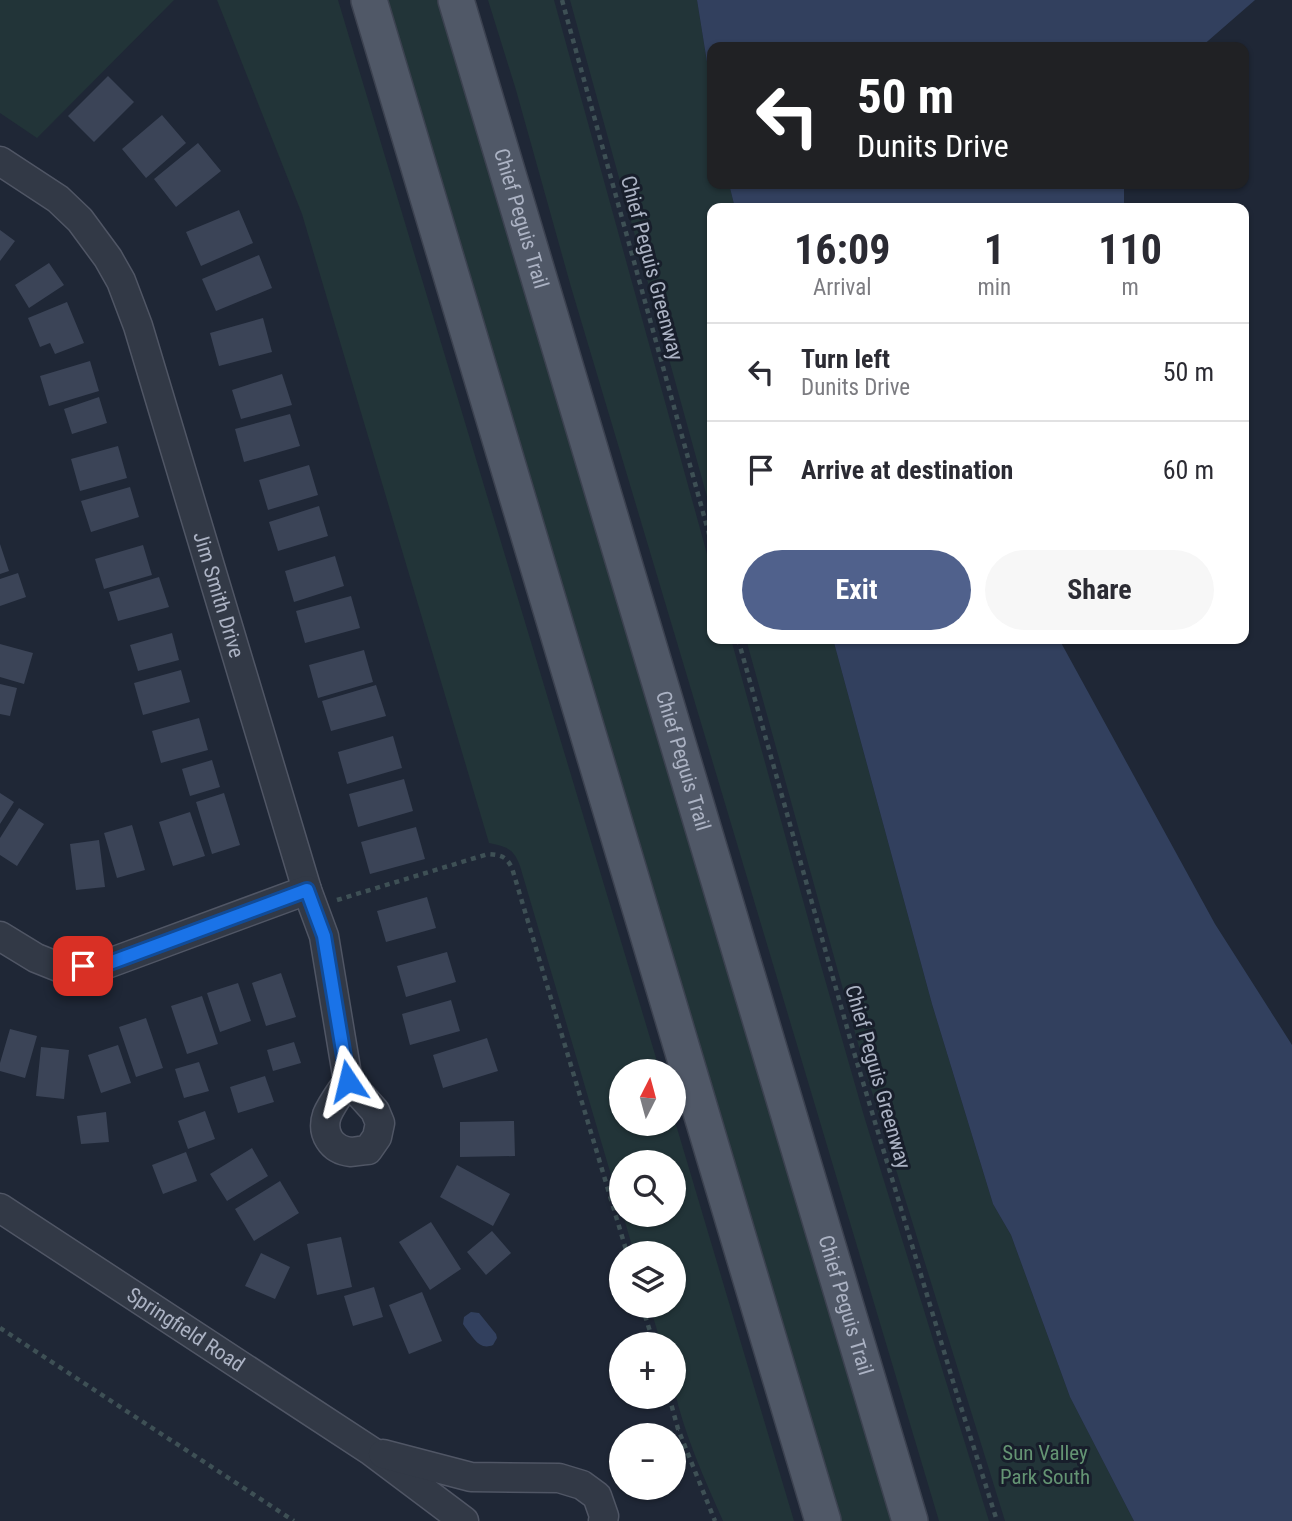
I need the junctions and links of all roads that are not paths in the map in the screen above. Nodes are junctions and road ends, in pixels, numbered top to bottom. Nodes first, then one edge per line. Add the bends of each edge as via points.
1 (369, 0) edge
2 (456, 0) edge
3 (0, 161) edge
4 (310, 898) junction
5 (0, 936) edge
6 (348, 1081) dead end
7 (0, 1208) edge
8 (371, 1451) junction
9 (464, 1521) edge
10 (603, 1521) edge
11 (823, 1521) edge
12 (911, 1521) edge

1 - 11 main road
2 - 12 main road, Chief Peguis Trail
3 - 4 street, Jim Smith Drive via 58,199 80,220 121,281
4 - 5 street via 104,965 61,968
4 - 6 street, Jim Smith Drive via 324,936
7 - 8 street, Springfield Road
8 - 9 street, Springfield Road
8 - 10 street, Springfield Road via 471,1477 559,1478 582,1485 597,1496

